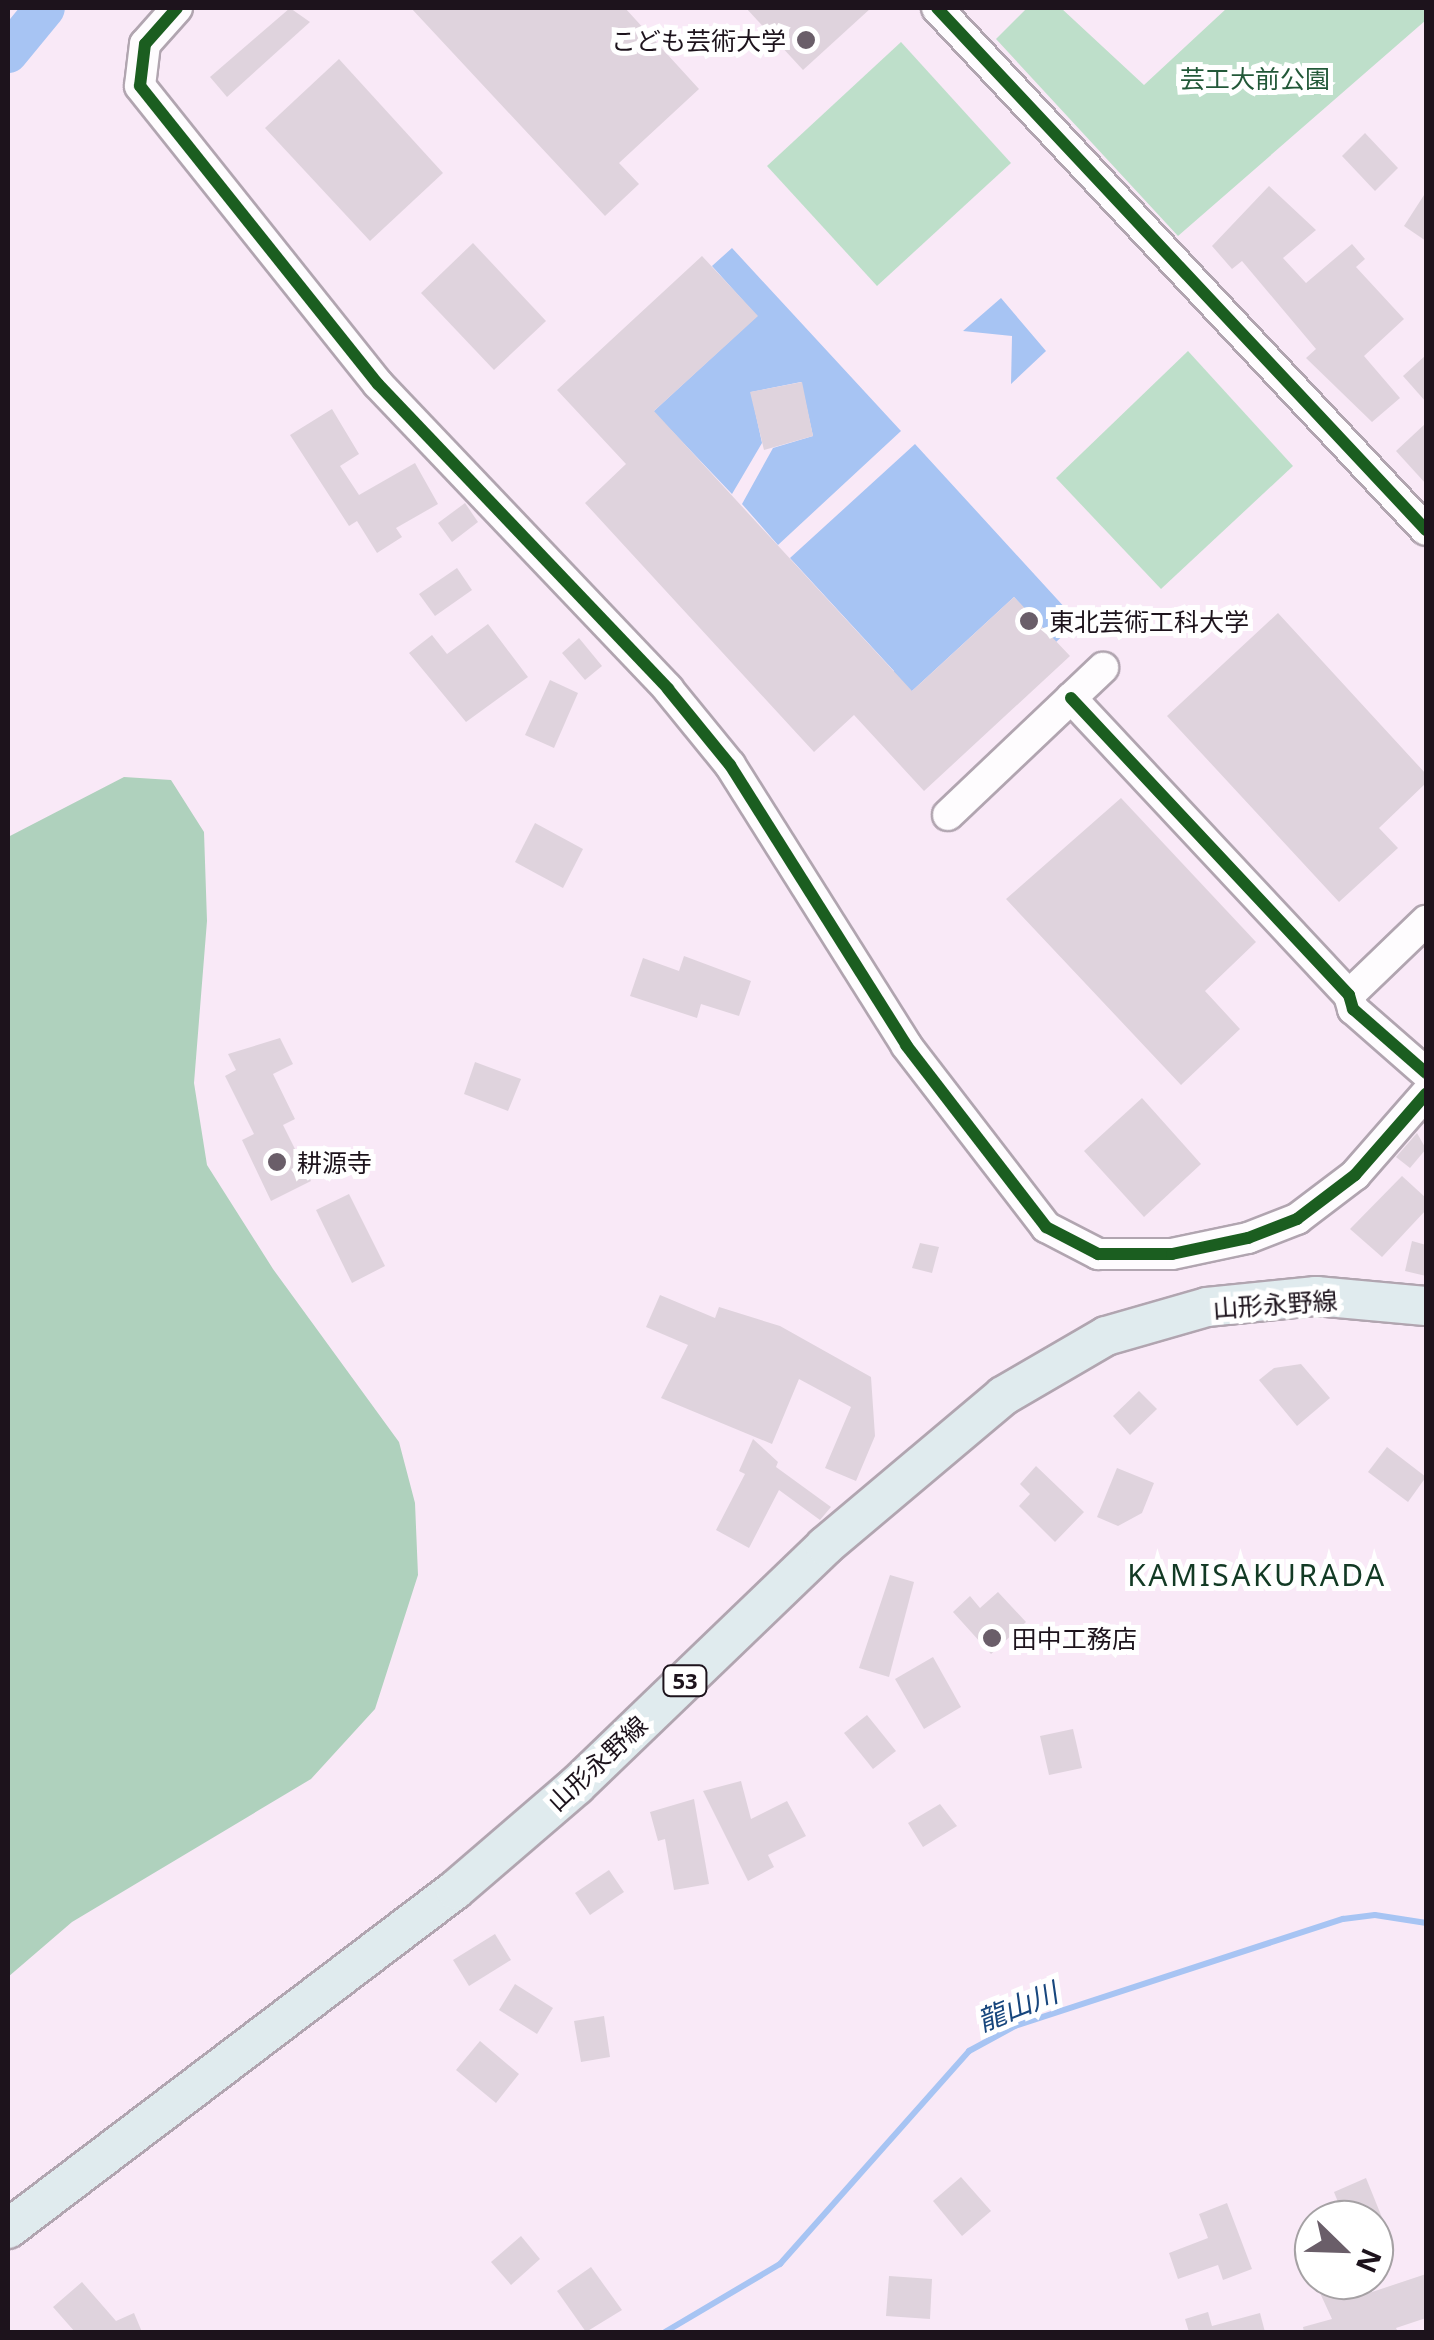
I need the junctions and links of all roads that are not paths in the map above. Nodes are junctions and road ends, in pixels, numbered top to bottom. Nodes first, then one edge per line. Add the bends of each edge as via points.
1 (177, 8) edge
2 (937, 8) edge
3 (1426, 530) edge
4 (1104, 668) dead end
5 (1071, 698) junction
6 (948, 815) dead end
7 (1426, 921) edge
8 (1349, 995) junction
9 (1426, 1072) edge
10 (1426, 1094) edge
11 (1426, 1306) edge
12 (8, 2230) edge

1 - 10 street via 145,44 140,86 378,384 668,689 730,765 906,1046 1046,1228 1098,1254 1172,1254 1248,1238 1297,1218 1355,1175
2 - 3 street
4 - 5 street
5 - 6 street
5 - 8 street
7 - 8 street
8 - 9 street via 1353,1009
11 - 12 main road, 山形永野線 / 53 via 1316,1296 1207,1307 1106,1336 1003,1396 825,1546 576,1786 455,1890

